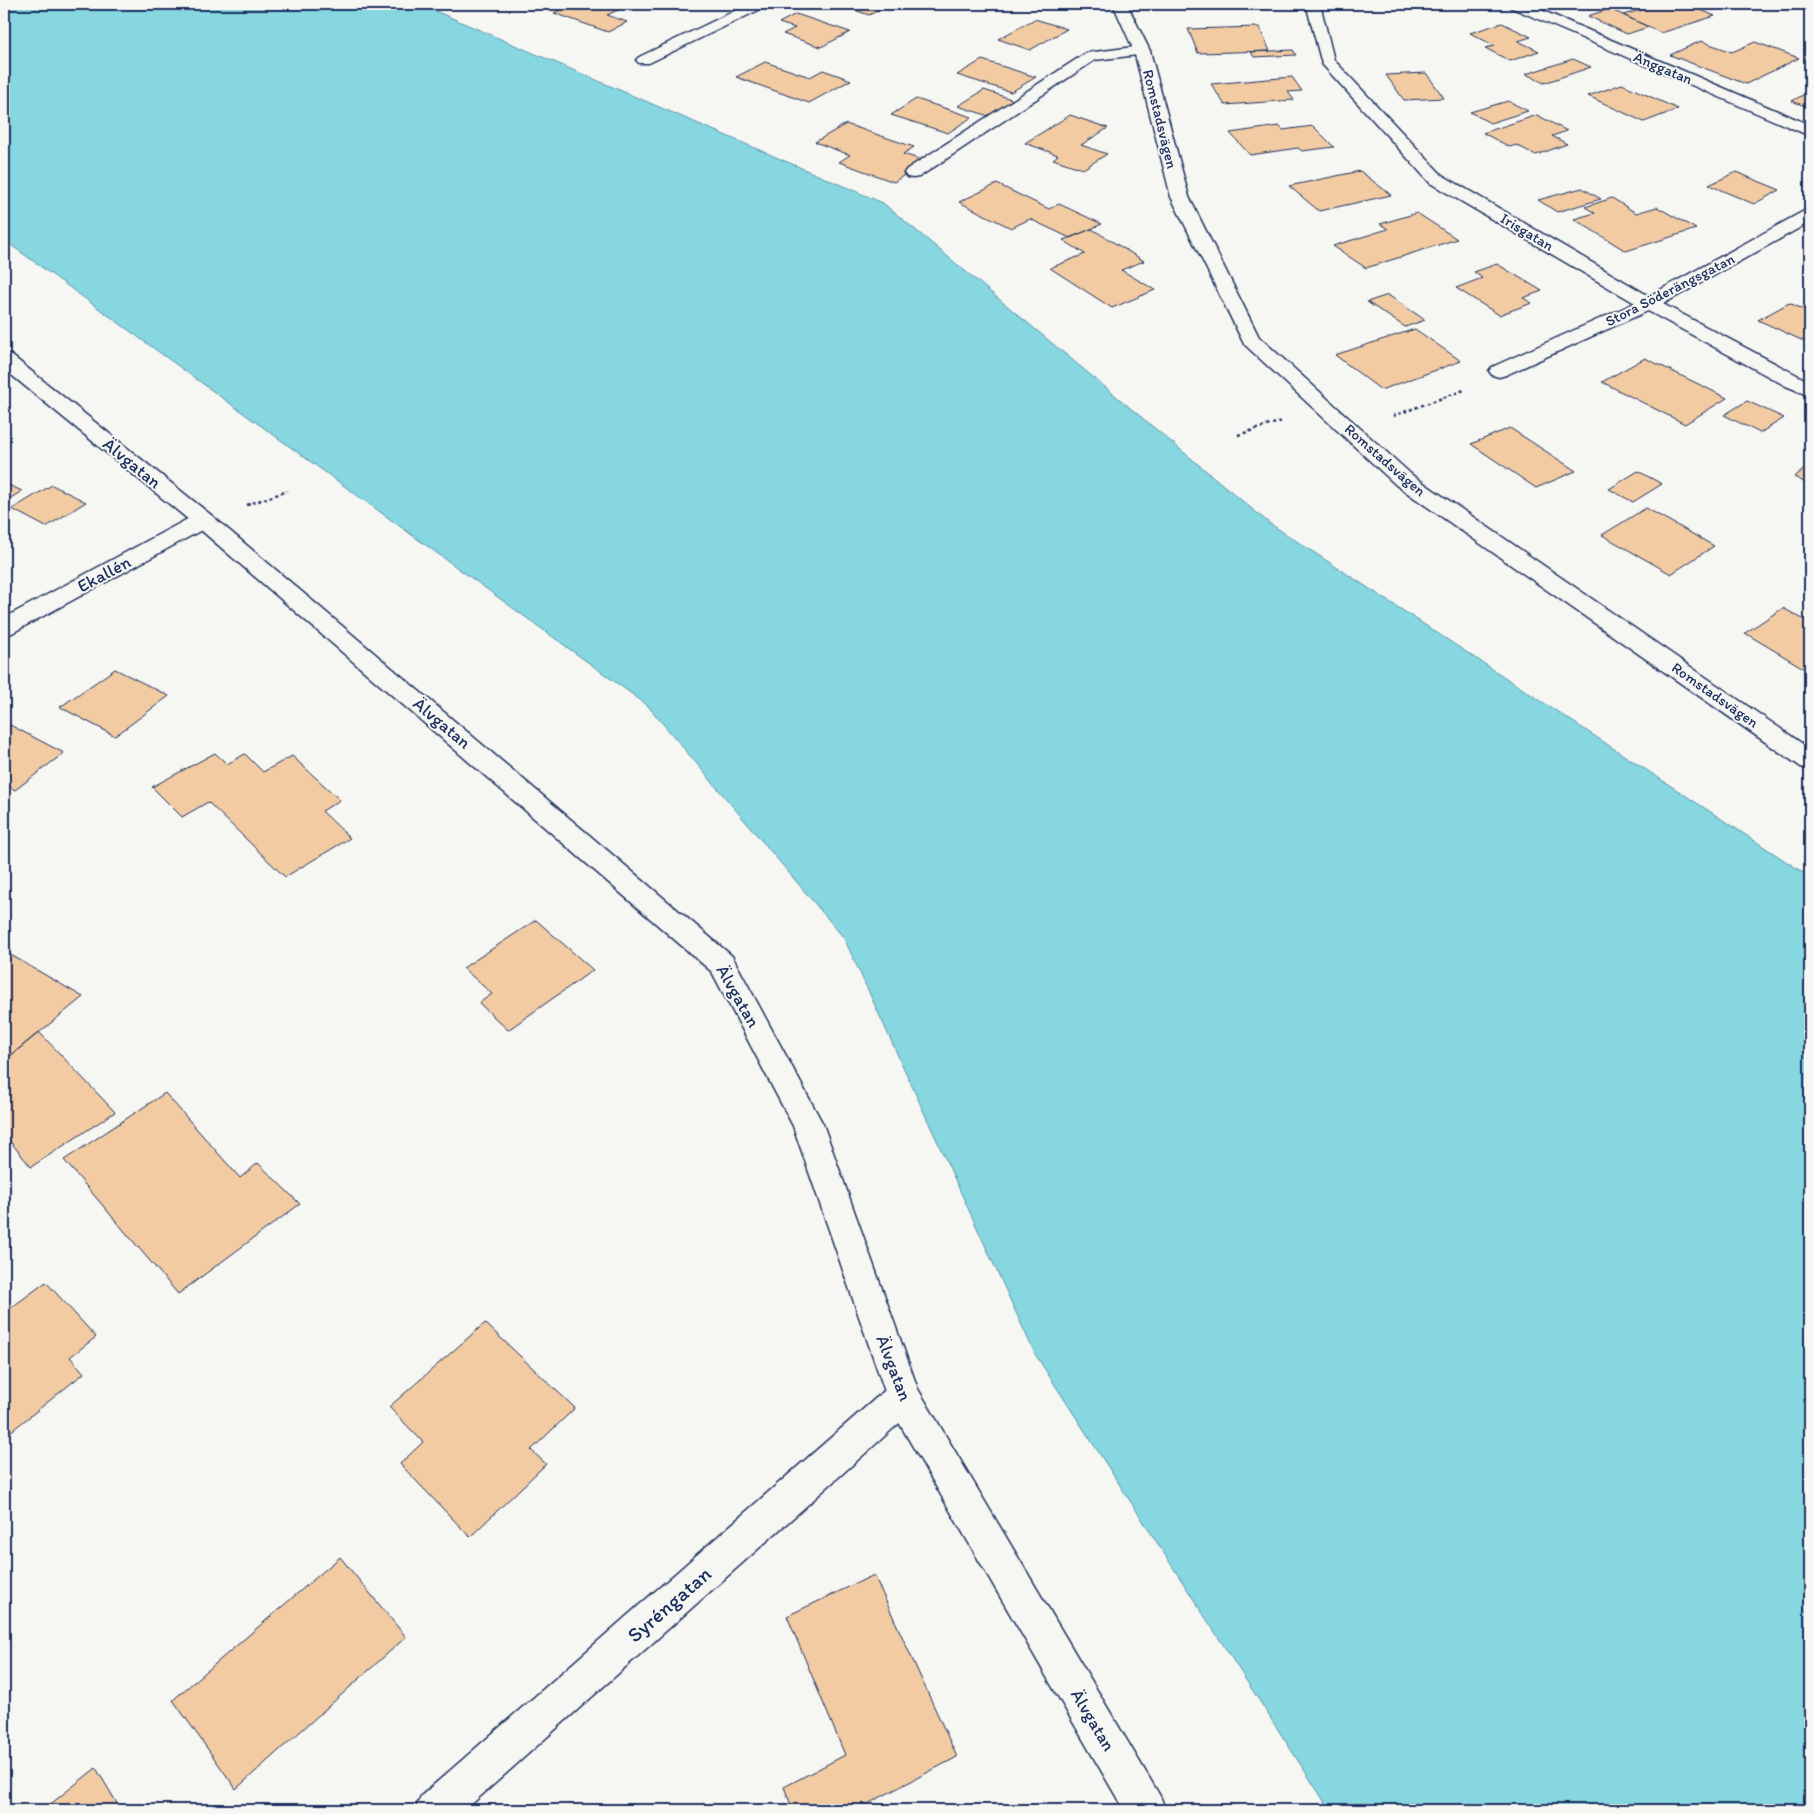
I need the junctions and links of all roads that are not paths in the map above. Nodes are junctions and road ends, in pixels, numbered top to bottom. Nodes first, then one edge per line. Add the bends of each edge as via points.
1 (760, 4) edge
2 (1120, 4) edge
3 (1313, 4) edge
4 (1515, 4) edge
5 (1142, 51) junction
6 (644, 60) dead end
7 (1810, 131) edge
8 (913, 173) dead end
9 (1810, 215) edge
10 (1649, 304) junction
11 (4, 359) edge
12 (1500, 371) road end
13 (1810, 390) edge
14 (204, 520) junction
15 (4, 628) edge
16 (1810, 761) edge
17 (903, 1397) junction
18 (435, 1810) edge
19 (1146, 1810) edge

1 - 6 street
2 - 5 street, Romstadsvägen
3 - 10 street, Irisgatan via 1327,61 1436,179
4 - 7 street, Änggatan
5 - 8 street, Romstadsvägen via 1091,56
5 - 16 street, Romstadsvägen via 1180,197 1251,340 1404,480
9 - 10 street, Stora Söderängsgatan
10 - 12 street, Stora Söderängsgatan
10 - 13 street, Irisgatan
11 - 14 street, Älvgatan
14 - 15 street, Ekallén
14 - 17 street, Älvgatan via 722,964 808,1124
17 - 18 street, Syréngatan
17 - 19 street, Älvgatan

